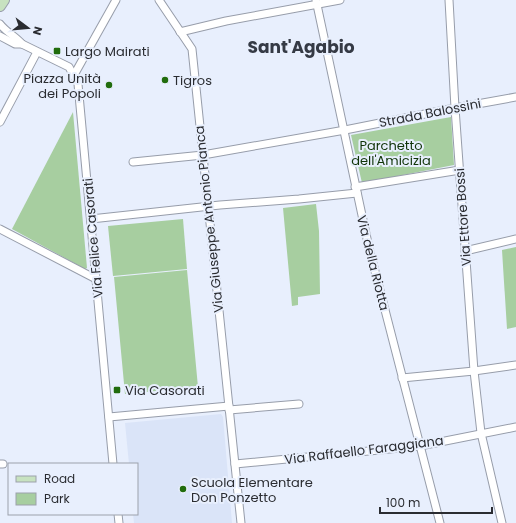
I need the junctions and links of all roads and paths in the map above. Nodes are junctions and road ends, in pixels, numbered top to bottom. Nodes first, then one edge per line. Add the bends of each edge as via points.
1 (4, 0) edge
2 (116, 0) edge
3 (159, 0) edge
4 (340, 0) edge
5 (449, 0) edge
6 (316, 2) edge
7 (0, 6) edge
8 (0, 24) edge
9 (180, 32) junction
10 (0, 36) edge
11 (22, 44) junction
12 (37, 52) junction
13 (74, 75) junction
14 (516, 97) edge
15 (455, 108) junction
16 (0, 122) edge
17 (345, 130) junction
18 (203, 155) junction
19 (133, 162) dead end
20 (460, 170) junction
21 (356, 190) junction
22 (208, 206) junction
23 (91, 219) junction
24 (0, 229) edge
25 (516, 239) edge
26 (465, 252) junction
27 (96, 278) junction
28 (516, 365) edge
29 (474, 371) junction
30 (402, 378) junction
31 (299, 404) dead end
32 (229, 408) junction
33 (109, 416) junction
34 (516, 427) edge
35 (481, 433) junction
36 (420, 446) junction
37 (113, 463) edge
38 (235, 464) junction
39 (241, 523) edge
40 (440, 523) edge
41 (502, 523) edge

1 - 7 main road
2 - 13 street
3 - 9 street, Via Giuseppe Antonio Pianca
4 - 6 street
5 - 15 street, Via Ettore Bossi
6 - 9 street
6 - 17 street, Via della Riotta
8 - 11 street
9 - 18 street, Via Giuseppe Antonio Pianca via 192,49
10 - 11 street via 15,44
11 - 12 street
12 - 13 street via 69,68
12 - 16 street
13 - 23 street, Via Felice Casorati via 81,104
14 - 15 street, Strada Balossini
15 - 17 street, Strada Balossini
15 - 20 street, Via Ettore Bossi
17 - 18 street, Strada Balossini
17 - 21 street, Via della Riotta
18 - 19 street, Strada Balossini
18 - 22 street, Via Giuseppe Antonio Pianca
20 - 21 street
20 - 26 street, Via Ettore Bossi
21 - 22 street
21 - 30 street, Via della Riotta
22 - 23 street
22 - 32 street, Via Giuseppe Antonio Pianca
23 - 27 street, Via Felice Casorati
24 - 27 street
25 - 26 street
26 - 29 street, Via Ettore Bossi
27 - 33 street, Via Felice Casorati
28 - 29 street
29 - 30 street
29 - 35 street, Via Ettore Bossi
30 - 36 street, Via della Riotta
31 - 32 street
32 - 33 street
32 - 38 street, Via Giuseppe Antonio Pianca
33 - 37 street, Via Felice Casorati
34 - 35 street, Via Raffaello Faraggiana
35 - 36 street, Via Raffaello Faraggiana
35 - 41 street, Via Ettore Bossi
36 - 38 street, Via Raffaello Faraggiana
36 - 40 street, Via della Riotta
38 - 39 street, Via Giuseppe Antonio Pianca

